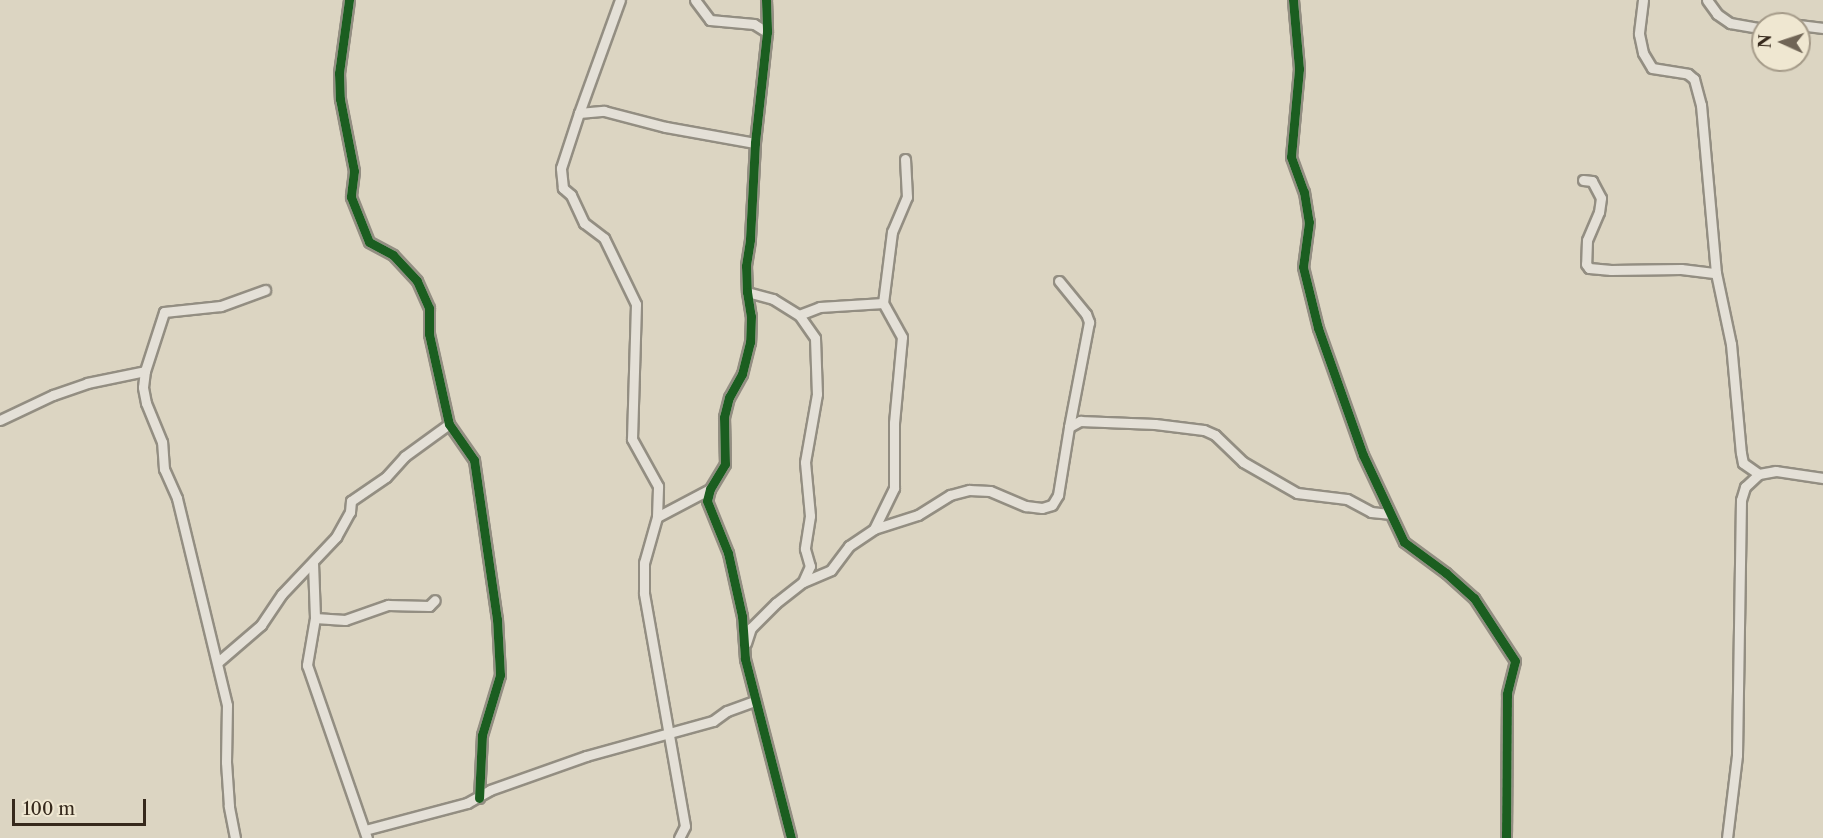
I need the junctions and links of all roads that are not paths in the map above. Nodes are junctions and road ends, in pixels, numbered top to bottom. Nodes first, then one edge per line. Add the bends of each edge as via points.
1 (349, 0) edge
2 (620, 0) edge
3 (694, 0) edge
4 (766, 0) edge
5 (1293, 0) edge
6 (1643, 0) edge
7 (1707, 0) edge
8 (1751, 27) edge
9 (767, 32) junction
10 (579, 113) junction
11 (755, 143) junction
12 (904, 159) dead end
13 (1583, 180) dead end
14 (1716, 273) junction
15 (1059, 281) dead end
16 (265, 290) dead end
17 (747, 291) junction
18 (883, 303) junction
19 (799, 315) junction
20 (145, 372) junction
21 (0, 420) edge
22 (449, 424) junction
23 (1069, 427) junction
24 (1759, 474) junction
25 (1823, 478) edge
26 (710, 489) junction
27 (1389, 514) junction
28 (657, 517) junction
29 (873, 529) junction
30 (313, 563) junction
31 (803, 582) junction
32 (435, 600) dead end
33 (315, 618) junction
34 (745, 647) junction
35 (218, 662) junction
36 (755, 701) junction
37 (669, 732) junction
38 (479, 798) junction
39 (366, 834) edge
40 (236, 838) edge
41 (679, 838) edge
42 (791, 838) edge
43 (1506, 838) edge
44 (1727, 838) edge

1 - 22 street via 339,73 354,171 351,197 369,242 393,255 417,281 429,308 429,334
2 - 10 street
3 - 9 street via 710,20 754,24
4 - 9 street
5 - 27 street via 1299,69 1291,157 1304,192 1309,222 1303,267 1342,402
6 - 14 street via 1639,34 1643,53 1653,68 1688,74 1694,80 1701,105
7 - 8 street via 1730,23
9 - 11 street
10 - 11 street via 604,111
10 - 28 street via 561,168 563,188 571,195 584,223 604,238 636,304 632,439 658,486
11 - 17 street
12 - 18 street via 907,197 892,232
13 - 14 street via 1592,181 1601,198 1587,240 1589,268
14 - 24 street via 1731,344 1743,463
15 - 23 street via 1089,322
16 - 20 street via 222,306 164,312
17 - 19 street via 773,299
17 - 26 street via 750,342 724,417 725,464
18 - 19 street via 820,307
18 - 29 street via 902,337 894,423 894,488
19 - 31 street via 815,338 817,394 805,462 810,516 806,549 810,566
20 - 21 street via 87,383
20 - 35 street via 146,403 157,427 164,469 177,498
22 - 30 street via 351,501 350,512 336,537
22 - 38 street via 474,460 497,619 500,675 482,735
23 - 27 street via 1080,421 1102,421 1204,430 1244,462 1298,493 1347,499 1371,512
23 - 29 street via 1058,495 1052,505 1026,506 990,491 969,490 950,495 918,515
24 - 25 street via 1776,471
24 - 44 street via 1745,487 1741,500 1737,755
26 - 28 street
26 - 34 street via 707,501 728,553
27 - 43 street via 1404,542 1474,598 1515,661 1507,694
28 - 37 street via 644,563 644,593
29 - 31 street via 849,546 831,570
30 - 33 street
30 - 35 street via 282,594 261,625
31 - 34 street via 751,628
32 - 33 street via 429,606 388,604 345,620
33 - 39 street via 307,665
34 - 36 street
35 - 40 street via 227,705 227,773
36 - 37 street via 727,711 713,721
36 - 42 street
37 - 38 street via 575,759 490,790
37 - 41 street via 685,826
38 - 39 street

